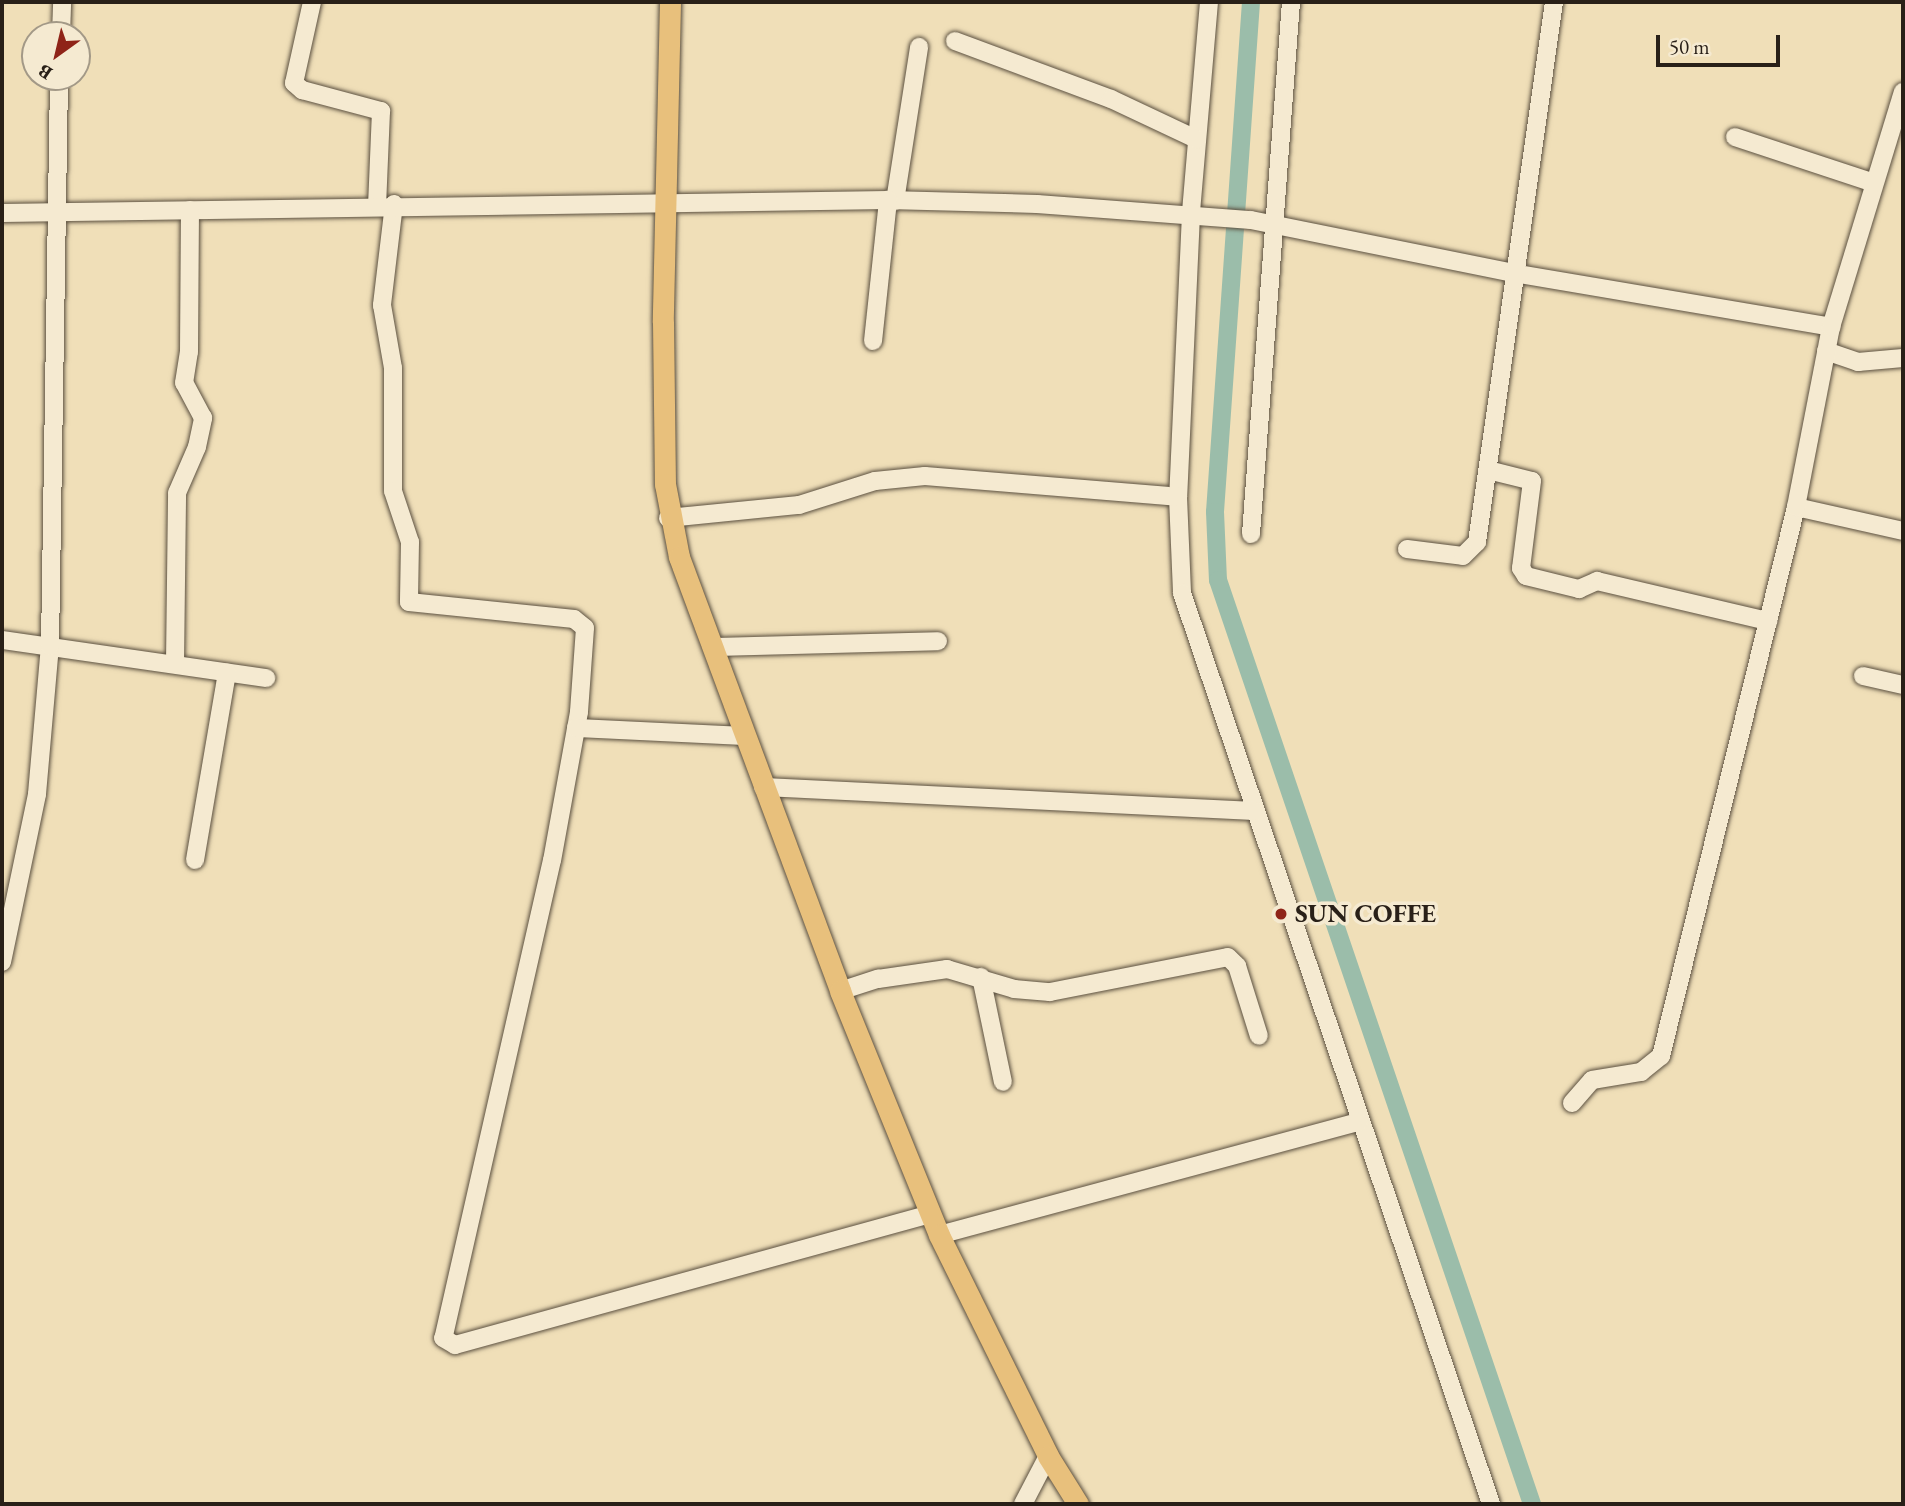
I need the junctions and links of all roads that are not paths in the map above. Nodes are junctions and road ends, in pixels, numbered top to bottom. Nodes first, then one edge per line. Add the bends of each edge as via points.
1 (62, 2) edge
2 (312, 2) edge
3 (670, 2) edge
4 (1209, 2) edge
5 (1291, 2) edge
6 (1554, 2) edge
7 (61, 21) edge
8 (955, 41) dead end
9 (919, 47) dead end
10 (58, 91) edge
11 (1903, 92) edge
12 (1735, 137) dead end
13 (1196, 139) junction
14 (1874, 183) junction
15 (891, 200) junction
16 (666, 202) junction
17 (385, 204) junction
18 (190, 211) junction
19 (2, 213) edge
20 (54, 213) junction
21 (1199, 215) junction
22 (1272, 225) junction
23 (1513, 273) junction
24 (1831, 327) junction
25 (873, 341) dead end
26 (1826, 351) junction
27 (1903, 358) edge
28 (1488, 470) junction
29 (1178, 497) junction
30 (1796, 507) junction
31 (668, 518) junction
32 (1903, 531) edge
33 (1251, 534) dead end
34 (1407, 549) dead end
35 (1768, 621) junction
36 (2, 640) edge
37 (938, 641) dead end
38 (50, 646) junction
39 (715, 647) junction
40 (175, 663) junction
41 (227, 673) junction
42 (1863, 676) dead end
43 (266, 678) dead end
44 (1903, 685) edge
45 (576, 728) junction
46 (746, 736) junction
47 (763, 787) junction
48 (1255, 811) junction
49 (195, 860) dead end
50 (8, 885) edge
51 (2, 962) edge
52 (981, 978) junction
53 (840, 991) junction
54 (1259, 1036) dead end
55 (1003, 1082) dead end
56 (1572, 1103) dead end
57 (1359, 1122) junction
58 (931, 1214) junction
59 (939, 1235) junction
60 (1048, 1456) junction
61 (1023, 1504) edge
62 (1077, 1504) edge
63 (1491, 1504) edge

1 - 7 street
2 - 17 street via 294,83 302,90 381,111
3 - 16 main road
4 - 13 street
5 - 22 street
6 - 23 street
8 - 13 street via 1111,99
9 - 15 street
10 - 20 street
11 - 14 street
12 - 14 street
13 - 21 street
14 - 24 street
15 - 16 street
15 - 21 street
15 - 25 street
16 - 17 street
16 - 31 main road
17 - 18 street
17 - 45 street via 382,305 393,368 393,491 410,542 409,602 582,622
18 - 20 street
18 - 40 street via 189,352 184,383 203,418 197,447 177,493
19 - 20 street
20 - 38 street
21 - 22 street
21 - 29 street
22 - 23 street
22 - 33 street
23 - 24 street
23 - 28 street
24 - 26 street
26 - 27 street via 1858,362
26 - 30 street
28 - 34 street via 1472,550 1463,555
28 - 35 street via 1532,481 1521,568 1526,576 1579,589 1597,581
29 - 31 street via 925,476 874,481 799,505
29 - 48 street via 1182,593
30 - 32 street
30 - 35 street
31 - 39 main road
35 - 56 street via 1661,1056 1641,1072 1592,1080
36 - 38 street
37 - 39 street
38 - 40 street
38 - 50 street via 37,794
39 - 46 main road
40 - 41 street
41 - 43 street
41 - 49 street
42 - 44 street
45 - 46 street
45 - 58 street via 530,970 443,1332 446,1342 455,1345
46 - 47 main road
47 - 48 street
47 - 53 main road
48 - 57 street
50 - 51 street
52 - 53 street via 947,969 878,979
52 - 54 street via 1014,989 1050,992 1228,957 1237,966
52 - 55 street
53 - 58 main road
57 - 59 street
57 - 63 street
58 - 59 main road
59 - 60 main road
60 - 61 street
60 - 62 main road

